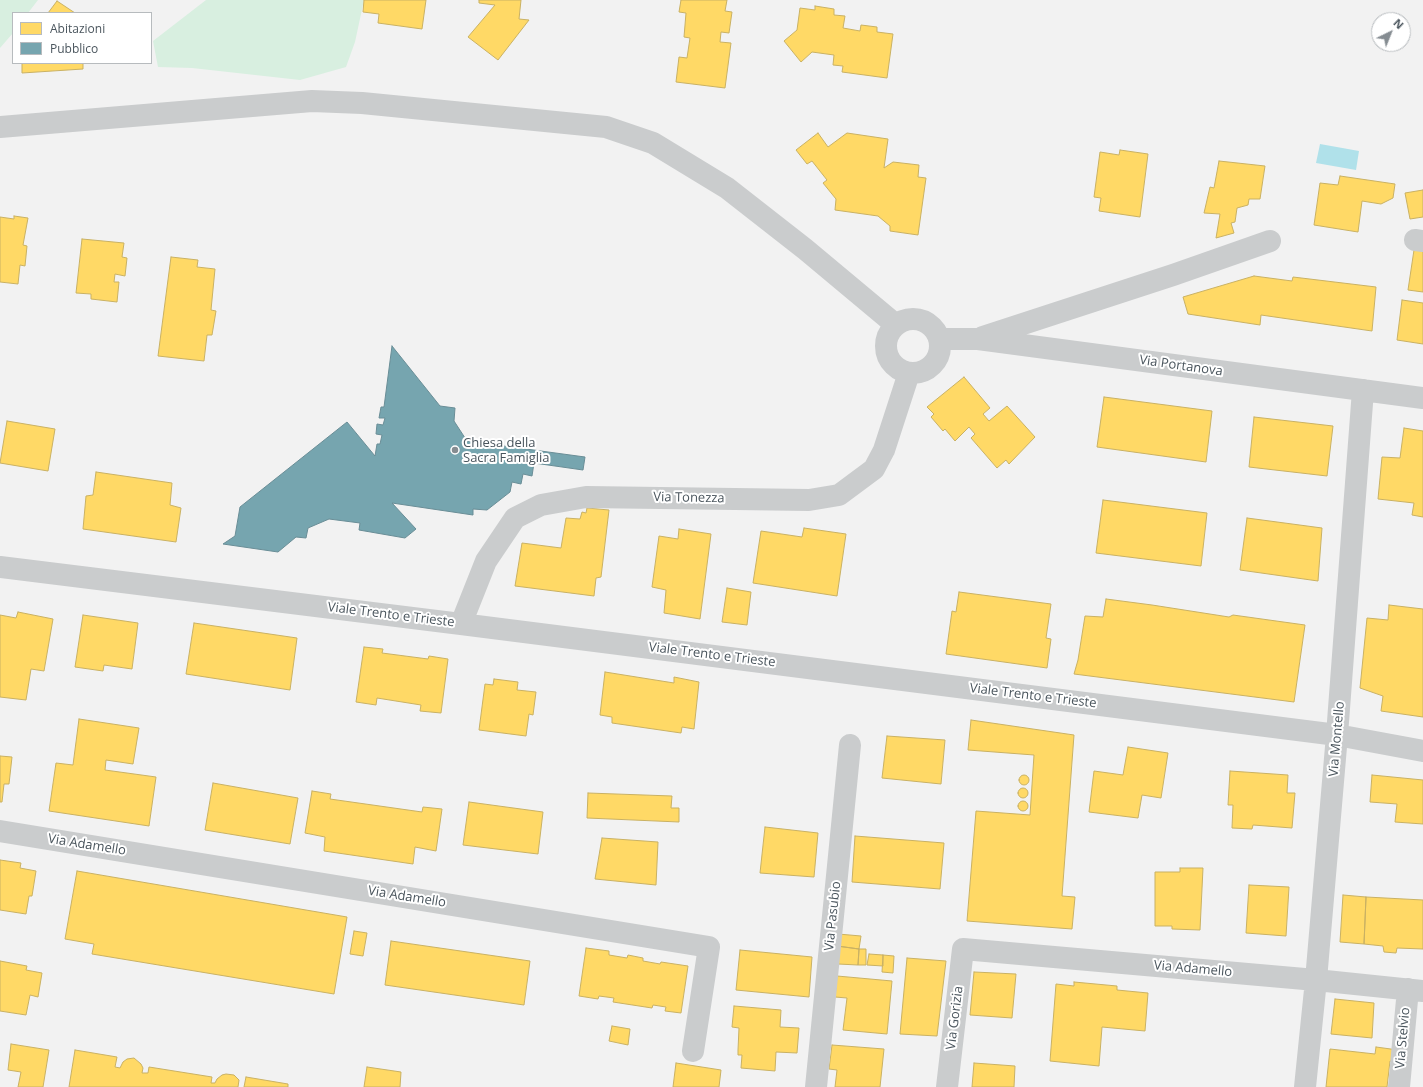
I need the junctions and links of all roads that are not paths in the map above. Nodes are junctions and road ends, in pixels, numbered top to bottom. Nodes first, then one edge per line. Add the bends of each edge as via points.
1 (0, 127) edge
2 (1270, 240) dead end
3 (896, 325) junction
4 (939, 339) junction
5 (978, 339) junction
6 (909, 373) junction
7 (1363, 390) junction
8 (1423, 398) edge
9 (0, 567) edge
10 (461, 624) junction
11 (1337, 735) junction
12 (850, 745) dead end
13 (1423, 751) edge
14 (0, 831) edge
15 (963, 949) joint
16 (1316, 980) junction
17 (1415, 990) edge
18 (693, 1051) dead end
19 (816, 1087) edge
20 (947, 1087) edge
21 (1305, 1087) edge
22 (1399, 1087) edge

1 - 3 street via 312,101 362,103 606,126 653,143 727,188
2 - 5 street via 1173,275
3 - 4 street via 903,320 921,320 936,331
3 - 6 street via 890,331 887,340 888,358 893,365
4 - 5 street, Via Portanova
4 - 6 street via 941,348 934,364 927,370
5 - 7 street, Via Portanova
6 - 10 street, Via Tonezza via 884,450 874,469 839,495 809,500 586,497 541,505 515,518 486,560
7 - 8 street, Via Portanova
7 - 11 street, Via Montello
9 - 10 street, Viale Trento e Trieste
10 - 11 street, Viale Trento e Trieste
11 - 13 street, Viale Trento e Trieste
11 - 16 street, Via Montello
12 - 19 street, Via Pasubio
14 - 18 street, Via Adamello via 709,947
15 - 16 street, Via Adamello
15 - 20 street, Via Gorizia
16 - 17 street, Via Adamello
16 - 21 street, Via Montello
17 - 22 street, Via Stelvio

